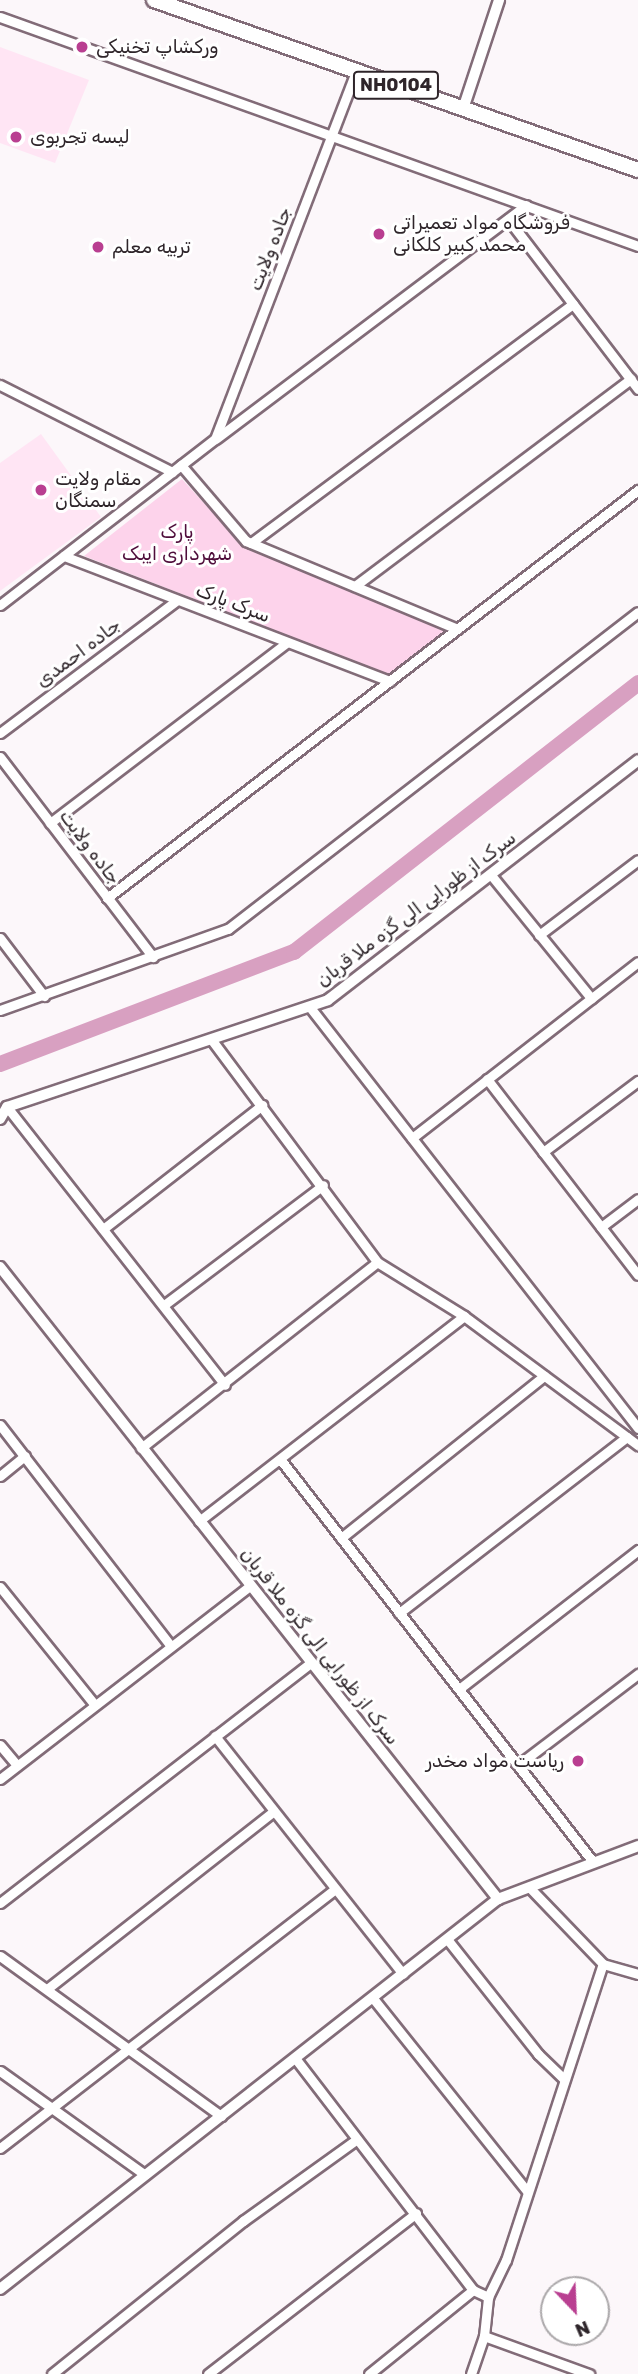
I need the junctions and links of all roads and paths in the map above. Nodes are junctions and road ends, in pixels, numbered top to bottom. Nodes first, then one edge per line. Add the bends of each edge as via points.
1 (154, 0) edge
2 (499, 0) edge
3 (0, 17) edge
4 (356, 71) junction
5 (464, 109) junction
6 (332, 136) junction
7 (638, 170) edge
8 (526, 205) junction
9 (508, 219) junction
10 (638, 246) edge
11 (573, 304) junction
12 (631, 379) junction
13 (0, 385) edge
14 (638, 389) edge
15 (215, 439) junction
16 (181, 465) junction
17 (172, 472) junction
18 (638, 490) edge
19 (251, 543) junction
20 (64, 556) junction
21 (355, 586) junction
22 (177, 600) junction
23 (0, 605) edge
24 (638, 612) edge
25 (457, 629) junction
26 (286, 643) junction
27 (390, 681) junction
28 (0, 733) edge
29 (0, 757) edge
30 (638, 760) edge
31 (50, 823) junction
32 (638, 860) edge
33 (491, 875) junction
34 (107, 898) junction
35 (539, 935) junction
36 (0, 938) edge
37 (153, 957) junction
38 (638, 962) edge
39 (44, 996) junction
40 (591, 998) junction
41 (309, 1006) junction
42 (0, 1010) edge
43 (211, 1039) junction
44 (487, 1079) junction
45 (638, 1081) edge
46 (262, 1105) junction
47 (7, 1107) junction
48 (0, 1119) edge
49 (412, 1138) junction
50 (543, 1152) junction
51 (323, 1185) junction
52 (638, 1199) edge
53 (601, 1227) junction
54 (103, 1229) junction
55 (377, 1262) junction
56 (0, 1267) edge
57 (638, 1275) edge
58 (164, 1305) junction
59 (464, 1316) junction
60 (544, 1376) junction
61 (225, 1385) junction
62 (0, 1424) edge
63 (638, 1428) edge
64 (627, 1437) junction
65 (638, 1446) edge
66 (141, 1448) junction
67 (25, 1456) junction
68 (280, 1459) junction
69 (0, 1476) edge
70 (199, 1521) junction
71 (341, 1538) junction
72 (638, 1550) edge
73 (250, 1586) junction
74 (0, 1587) edge
75 (399, 1613) junction
76 (171, 1646) junction
77 (312, 1663) junction
78 (638, 1674) edge
79 (459, 1689) junction
80 (95, 1705) junction
81 (215, 1736) junction
82 (0, 1745) edge
83 (17, 1765) junction
84 (518, 1765) junction
85 (0, 1779) edge
86 (274, 1811) junction
87 (638, 1846) edge
88 (593, 1863) junction
89 (529, 1887) junction
90 (335, 1889) junction
91 (498, 1899) junction
92 (0, 1903) edge
93 (447, 1939) junction
94 (0, 1956) edge
95 (603, 1964) junction
96 (403, 1974) junction
97 (638, 1974) edge
98 (47, 1989) junction
99 (372, 1997) junction
100 (130, 2049) junction
101 (295, 2058) junction
102 (0, 2071) edge
103 (564, 2078) junction
104 (51, 2108) junction
105 (221, 2116) junction
106 (356, 2139) junction
107 (0, 2148) edge
108 (145, 2175) junction
109 (527, 2190) junction
110 (416, 2213) junction
111 (0, 2289) edge
112 (473, 2290) junction
113 (488, 2297) junction
114 (484, 2336) junction
115 (52, 2374) edge
116 (208, 2374) edge
117 (369, 2374) edge
118 (471, 2374) edge
119 (589, 2374) edge

1 - 4 highway, NH0104
2 - 5 street
3 - 6 street
4 - 5 highway, NH0104
4 - 6 street, جاده ولایت
5 - 7 highway, NH0104
6 - 8 street
6 - 15 street, جاده ولایت
8 - 9 street
8 - 10 street
9 - 11 street
9 - 15 street
11 - 12 street
11 - 19 street
12 - 14 street
12 - 21 street
13 - 17 street
15 - 16 street
16 - 17 street
16 - 19 street
17 - 20 street
18 - 25 street
19 - 21 street
20 - 22 street, سرک پارک
20 - 23 street
21 - 25 street
22 - 26 street, سرک پارک
22 - 28 street, جاده احمدی
24 - 37 street via 228,929
25 - 27 street
26 - 27 street, سرک پارک
26 - 31 street
27 - 34 street
29 - 31 street, جاده ولایت
30 - 33 street, سرک از ظورایی الی گزه ملا قربان
31 - 34 street, جاده ولایت
32 - 35 street
33 - 35 street
33 - 41 street, سرک از ظورایی الی گزه ملا قربان via 328,1000
34 - 37 street, جاده ولایت
35 - 40 street
36 - 39 street
37 - 39 street
38 - 40 street
39 - 42 street
40 - 44 street
41 - 43 street, سرک از ظورایی الی گزه ملا قربان
41 - 49 street
43 - 46 street
43 - 47 street, سرک از ظورایی الی گزه ملا قربان
44 - 49 street
44 - 50 street
45 - 50 street
46 - 51 street
46 - 54 street
47 - 48 street
47 - 54 street
49 - 63 street
50 - 53 street
51 - 55 street
51 - 58 street
52 - 53 street
53 - 57 street
54 - 58 street
55 - 59 street
55 - 61 street
56 - 66 street, سرک از ظورایی الی گزه ملا قربان
58 - 61 street
59 - 60 street
59 - 68 street
60 - 64 street
60 - 71 street
61 - 66 street
62 - 67 street
64 - 65 street
64 - 75 street
66 - 70 street, سرک از ظورایی الی گزه ملا قربان
67 - 69 street
67 - 76 street
68 - 70 street
68 - 71 street
70 - 73 street, سرک از ظورایی الی گزه ملا قربان
71 - 75 street
72 - 79 street
73 - 76 street
73 - 77 street, سرک از ظورایی الی گزه ملا قربان
74 - 80 street
75 - 79 street
76 - 80 street
77 - 81 street
77 - 91 street, سرک از ظورایی الی گزه ملا قربان
78 - 84 street
79 - 84 street
80 - 83 street
81 - 86 street
81 - 92 street
82 - 83 street
83 - 85 street
84 - 88 street
86 - 90 street
86 - 98 street
87 - 88 street
88 - 89 street
89 - 91 street
89 - 95 street
90 - 96 street
90 - 100 street
91 - 93 street
93 - 96 street
93 - 103 street via 538,2054
94 - 98 street
95 - 97 street
95 - 103 street
96 - 99 street
98 - 100 street
99 - 101 street
99 - 109 street
100 - 104 street
100 - 105 street
101 - 105 street
101 - 106 street
102 - 104 street
103 - 109 street
104 - 107 street
104 - 108 street
105 - 108 street
106 - 110 street
106 - 115 street via 243,2221
108 - 111 street
109 - 113 street via 506,2260
110 - 112 street
110 - 116 street
112 - 113 street
112 - 117 street
113 - 114 street
114 - 118 street
114 - 119 street

